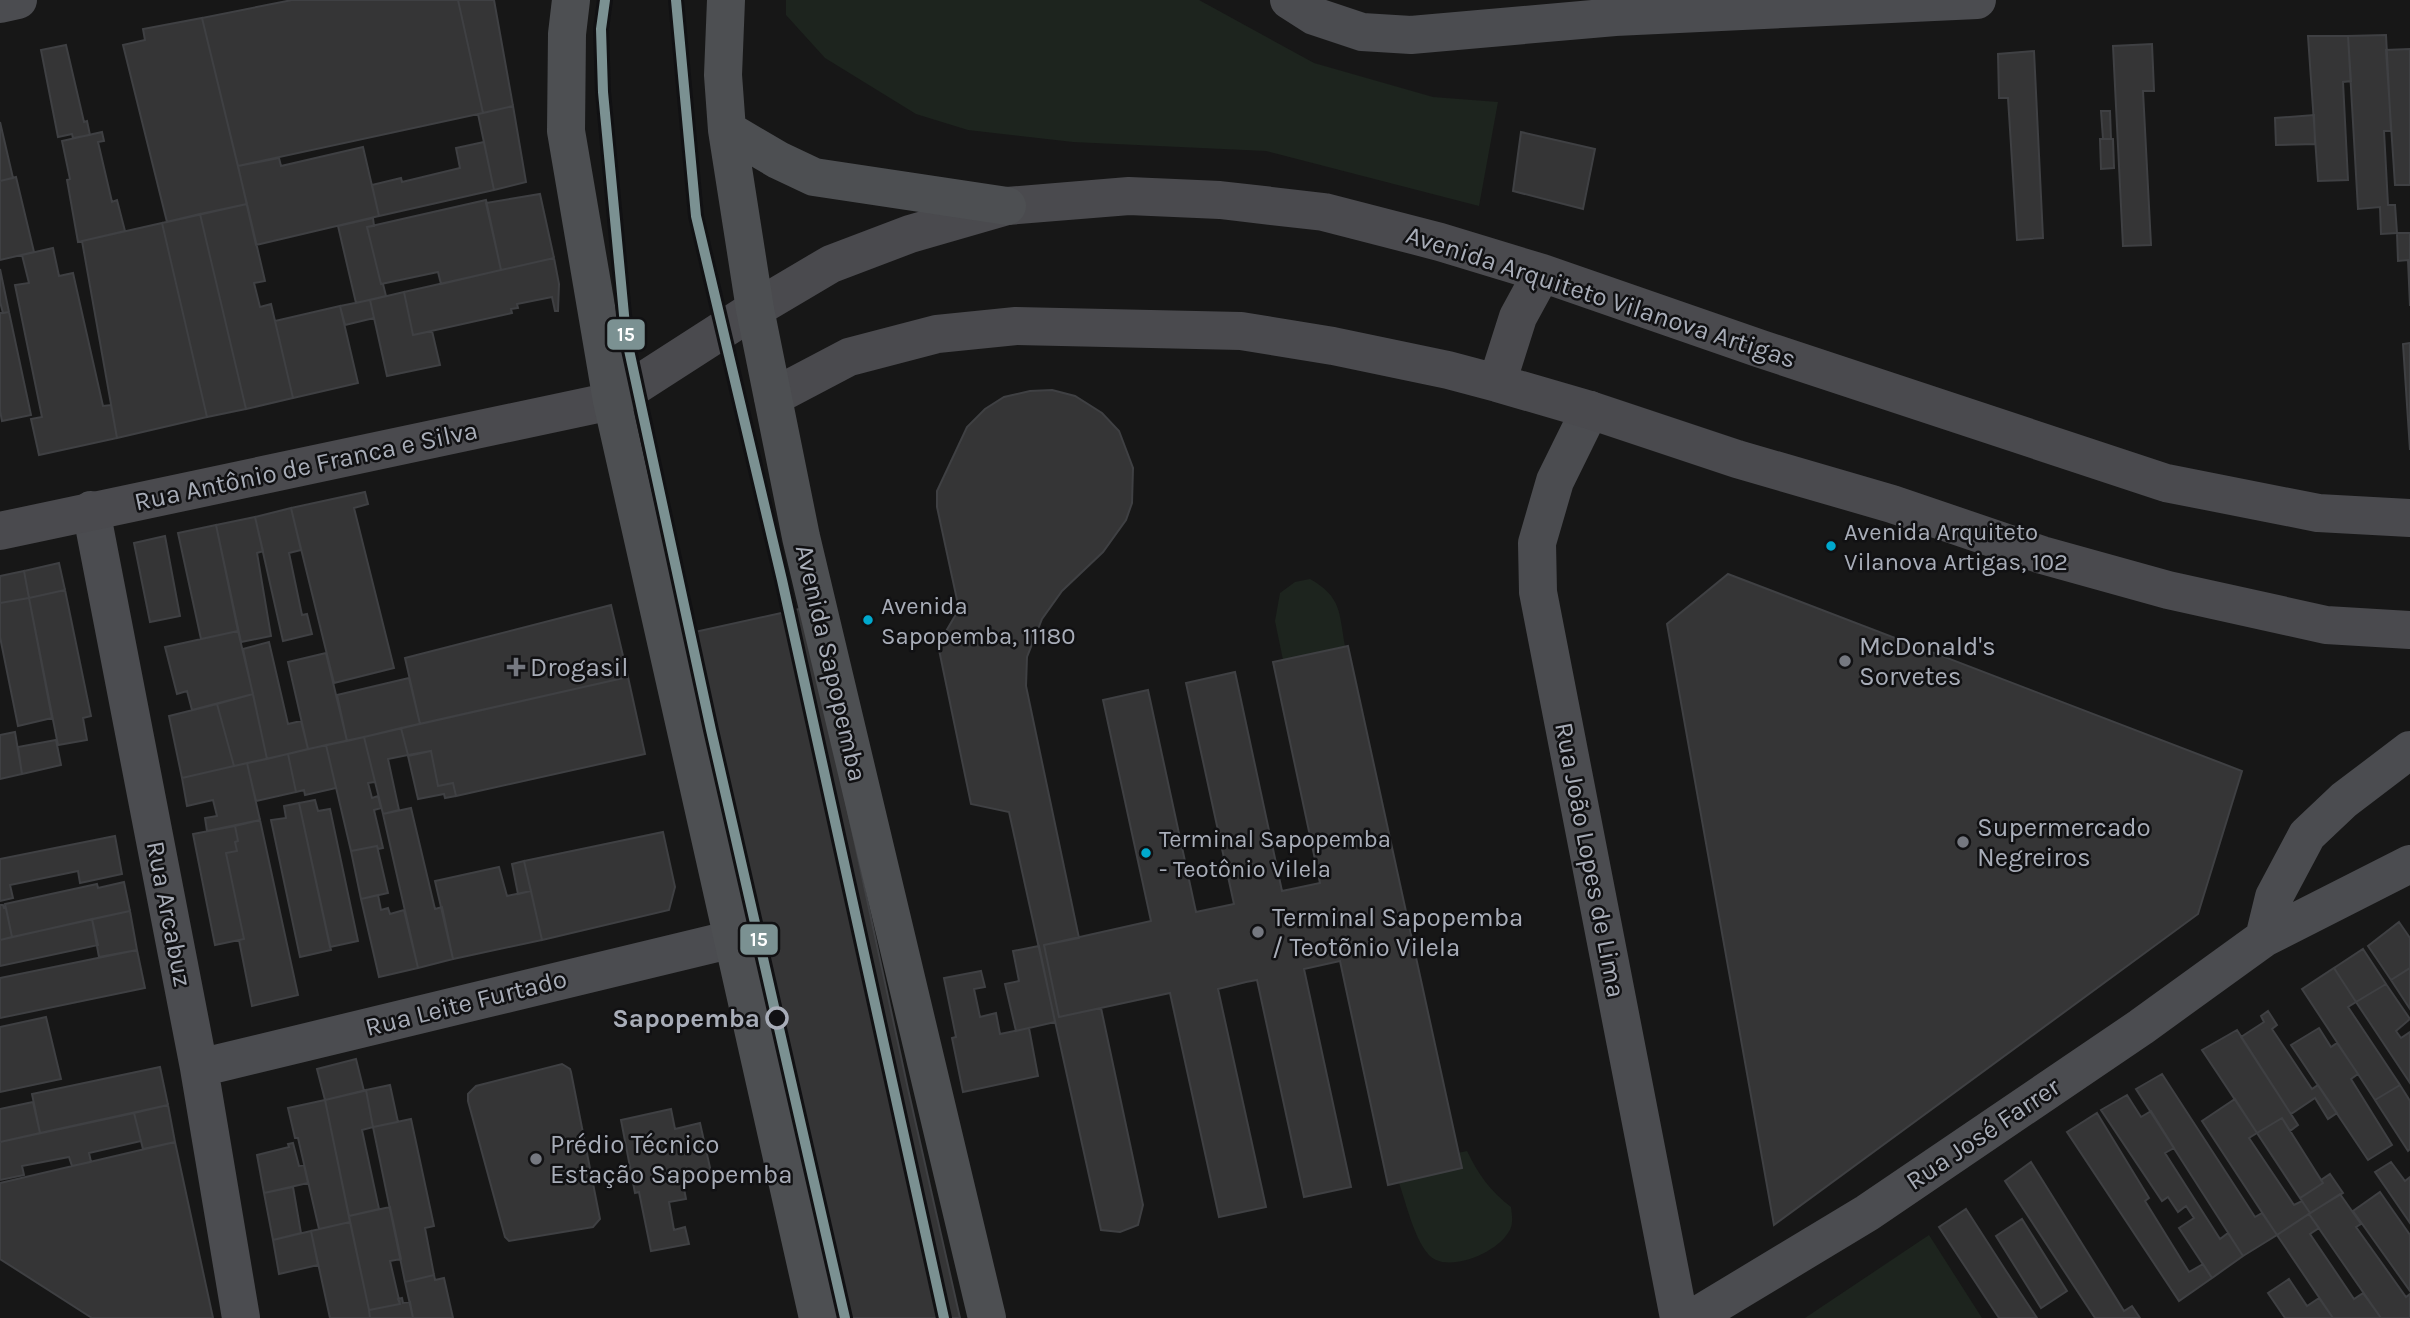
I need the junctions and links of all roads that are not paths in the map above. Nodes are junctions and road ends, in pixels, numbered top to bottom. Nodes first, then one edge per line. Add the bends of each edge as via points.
1 (18, 0) edge
2 (571, 0) edge
3 (726, 0) edge
4 (1289, 0) edge
5 (1977, 0) edge
6 (0, 4) edge
7 (727, 130) junction
8 (1007, 206) junction
9 (1542, 273) junction
10 (755, 309) junction
11 (1497, 383) junction
12 (773, 397) junction
13 (612, 401) junction
14 (1590, 410) junction
15 (91, 510) junction
16 (2410, 518) edge
17 (0, 531) edge
18 (2410, 630) edge
19 (2410, 750) edge
20 (2410, 864) edge
21 (2264, 938) junction
22 (733, 939) junction
23 (199, 1068) junction
24 (241, 1318) edge
25 (818, 1318) edge
26 (986, 1318) edge
27 (1679, 1318) edge
28 (1693, 1318) edge

1 - 6 street
2 - 13 main road via 566,131
3 - 7 main road, Avenida Sapopemba via 723,75
4 - 5 street via 1314,16 1362,32 1411,35 1615,17
7 - 8 main road via 814,177
7 - 10 main road, Avenida Sapopemba
8 - 9 main road, Avenida Arquiteto Vilanova Artigas via 1129,196 1324,212
8 - 10 main road, Avenida Arquiteto Vilanova Artigas via 910,234 831,264
9 - 11 main road via 1518,317
9 - 16 main road, Avenida Arquiteto Vilanova Artigas via 2166,483 2318,513
10 - 12 main road, Avenida Sapopemba
10 - 13 main road, Avenida Arquiteto Vilanova Artigas
11 - 12 main road via 1345,348 1241,331 1016,326 937,334 849,357
11 - 14 main road
12 - 26 main road, Avenida Sapopemba via 801,537
13 - 15 main road, Rua Antônio de Franca e Silva
13 - 22 main road
14 - 18 main road via 2042,555 2168,590 2326,625
14 - 27 street, Rua João Lopes de Lima via 1555,481 1537,543 1538,592
15 - 17 main road, Rua Antônio de Franca e Silva
15 - 23 street, Rua Arcabuz
19 - 21 street via 2306,835 2274,897
20 - 21 street, Rua José Farrer
21 - 28 street, Rua José Farrer via 1867,1213
22 - 23 street, Rua Leite Furtado
22 - 25 main road
23 - 24 street, Rua Arcabuz

